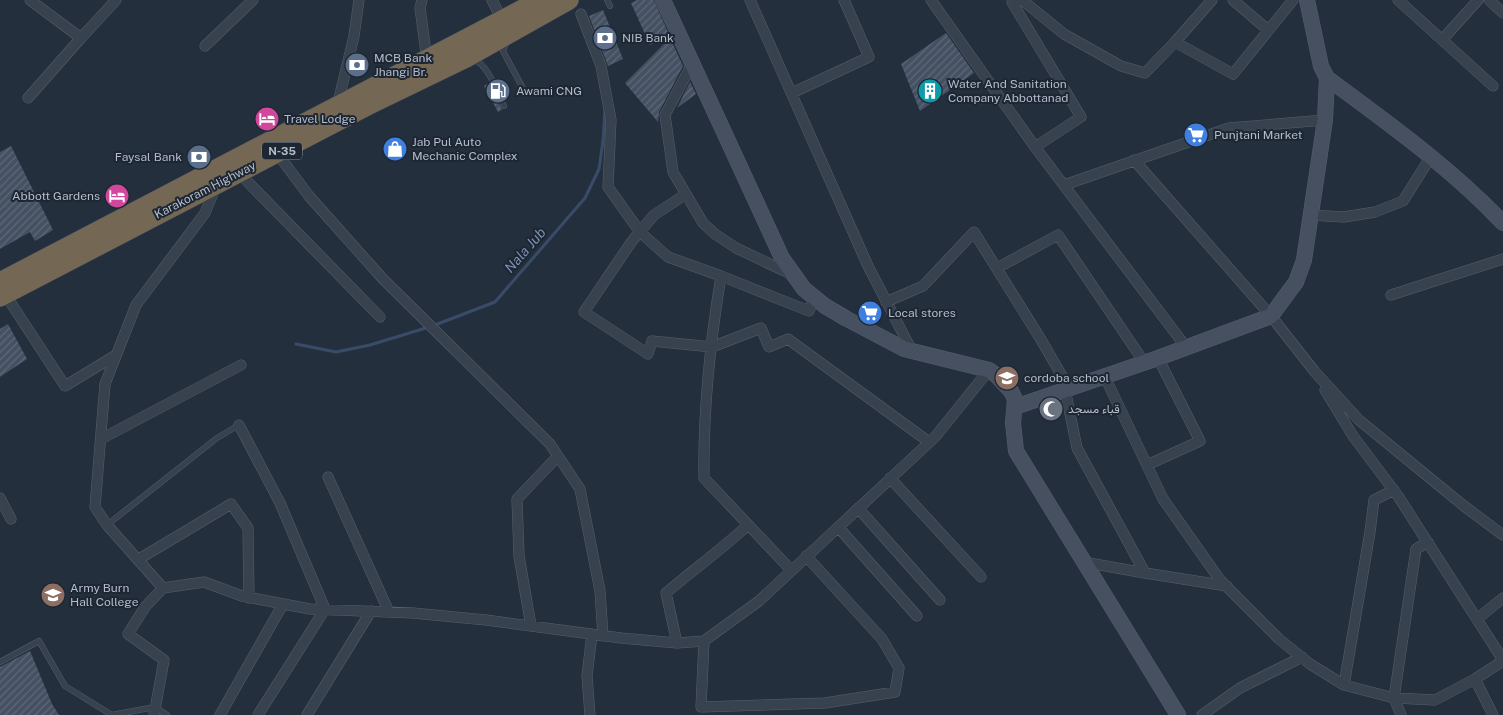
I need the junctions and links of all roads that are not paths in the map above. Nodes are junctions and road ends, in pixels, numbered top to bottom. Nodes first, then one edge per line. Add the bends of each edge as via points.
1 (30, 0) edge
2 (116, 0) edge
3 (253, 0) edge
4 (359, 0) edge
5 (422, 0) edge
6 (492, 0) edge
7 (540, 0) edge
8 (607, 0) edge
9 (662, 0) edge
10 (750, 0) edge
11 (844, 0) edge
12 (931, 0) edge
13 (1015, 0) edge
14 (1212, 0) edge
15 (1233, 0) edge
16 (1478, 0) edge
17 (1489, 0) edge
18 (1304, 1) edge
19 (1400, 1) edge
20 (571, 6) edge
21 (610, 6) dead end
22 (1503, 13) edge
23 (508, 26) junction
24 (1268, 30) junction
25 (81, 38) junction
26 (1442, 40) junction
27 (1175, 42) junction
28 (205, 46) dead end
29 (466, 58) junction
30 (427, 60) junction
31 (692, 64) junction
32 (1326, 78) junction
33 (1493, 86) dead end
34 (792, 93) junction
35 (526, 94) dead end
36 (28, 98) dead end
37 (367, 99) junction
38 (504, 106) dead end
39 (337, 107) junction
40 (1325, 120) junction
41 (1035, 147) junction
42 (277, 153) junction
43 (1430, 158) junction
44 (1134, 160) junction
45 (239, 173) junction
46 (1064, 184) junction
47 (216, 185) junction
48 (686, 194) junction
49 (1310, 215) junction
50 (1503, 224) edge
51 (640, 232) junction
52 (1503, 260) edge
53 (997, 268) junction
54 (793, 275) junction
55 (721, 276) junction
56 (2, 291) edge
57 (1392, 296) dead end
58 (814, 298) junction
59 (886, 302) junction
60 (1270, 316) junction
61 (380, 317) dead end
62 (712, 347) junction
63 (1186, 347) junction
64 (912, 351) junction
65 (116, 355) junction
66 (1151, 360) junction
67 (241, 365) dead end
68 (989, 370) junction
69 (1315, 372) junction
70 (1104, 375) junction
71 (1067, 389) junction
72 (1015, 407) junction
73 (239, 425) joint
74 (101, 440) junction
75 (929, 442) junction
76 (558, 456) junction
77 (1146, 466) junction
78 (328, 478) dead end
79 (890, 478) junction
80 (1394, 490) junction
81 (0, 498) edge
82 (858, 508) junction
83 (11, 519) dead end
84 (107, 525) junction
85 (748, 525) junction
86 (838, 527) junction
87 (1503, 535) edge
88 (1428, 542) junction
89 (806, 556) junction
90 (139, 559) junction
91 (1083, 562) junction
92 (791, 570) junction
93 (1145, 573) junction
94 (981, 577) dead end
95 (1226, 586) junction
96 (163, 588) junction
97 (249, 598) junction
98 (1503, 598) edge
99 (940, 600) dead end
100 (283, 604) junction
101 (325, 609) junction
102 (371, 611) junction
103 (389, 612) junction
104 (917, 616) dead end
105 (1477, 619) junction
106 (531, 626) junction
107 (597, 635) junction
108 (704, 641) junction
109 (677, 643) junction
110 (1302, 657) junction
111 (1503, 661) edge
112 (0, 662) edge
113 (1475, 679) junction
114 (1344, 684) junction
115 (1394, 698) junction
116 (1168, 708) edge
117 (154, 711) edge
118 (701, 711) edge
119 (112, 715) edge
120 (167, 715) edge
121 (220, 715) edge
122 (258, 715) edge
123 (307, 715) edge
124 (590, 715) edge
125 (1178, 715) edge
126 (1202, 715) edge
127 (1400, 715) edge
128 (1492, 715) edge

1 - 25 street
2 - 25 street
3 - 28 street
4 - 39 street
5 - 30 street via 420,8
6 - 23 street
7 - 23 highway, Karakoram Highway / N-35
8 - 21 lane
9 - 31 street
10 - 34 street
11 - 34 street via 869,58
12 - 41 street
13 - 27 street via 1064,34 1121,66 1144,73
13 - 41 street via 1081,117
14 - 27 street
15 - 24 street
16 - 26 street
17 - 22 street
18 - 24 street
18 - 32 street
19 - 26 street
20 - 23 highway, Karakoram Highway / N-35
20 - 51 street via 601,66 612,120 608,187
23 - 29 highway, Karakoram Highway / N-35
23 - 30 highway, Karakoram Highway / N-35
23 - 35 lane via 503,50
24 - 27 street via 1233,74
25 - 36 street
26 - 33 street
29 - 37 highway, Karakoram Highway / N-35
29 - 38 lane via 480,62
30 - 37 highway, Karakoram Highway / N-35
31 - 48 street via 665,115 673,172
31 - 54 street via 782,258
32 - 40 street
32 - 43 street
34 - 59 street
37 - 39 highway, Karakoram Highway / N-35
37 - 42 highway, Karakoram Highway / N-35
39 - 56 highway, Karakoram Highway / N-35
40 - 44 street via 1229,128
40 - 49 street
41 - 46 street
42 - 45 highway, Karakoram Highway / N-35
42 - 76 street via 309,196 383,280 550,444
43 - 49 street via 1403,201 1376,212 1344,217
43 - 50 street via 1479,198
44 - 46 street
44 - 60 street
45 - 47 highway, Karakoram Highway / N-35
45 - 61 street
46 - 63 street
47 - 56 highway, Karakoram Highway / N-35
47 - 65 street via 205,213 136,305
48 - 51 street via 654,215
48 - 54 street via 703,223 715,234 736,248
49 - 60 street via 1301,271
51 - 55 street via 668,257
51 - 62 street via 584,312 648,354 652,341
52 - 57 street
53 - 59 street via 974,232 923,286
53 - 66 street via 1058,235
53 - 71 street
54 - 58 street
55 - 58 street via 809,311
55 - 62 street
56 - 65 street via 65,386
58 - 64 street via 882,338
59 - 64 street
60 - 63 street
60 - 69 street
62 - 75 street via 761,328 769,347 788,339
62 - 85 street via 704,434 704,478
63 - 66 street
64 - 68 street
65 - 74 street via 105,384
66 - 70 street
66 - 77 street via 1200,441
67 - 74 street
68 - 72 street via 1011,391
68 - 75 street
69 - 80 street via 1353,436
69 - 87 street via 1359,420
70 - 71 street
70 - 77 street
71 - 72 street
71 - 93 street via 1077,448
72 - 91 street via 1016,451
73 - 84 lane via 217,438
73 - 101 street via 280,503
74 - 84 street via 95,507
75 - 79 street
76 - 106 street via 517,499 519,556
76 - 107 street via 580,489 600,591
77 - 95 street via 1163,499
78 - 103 street
79 - 82 street
79 - 94 street
80 - 88 street
80 - 114 street via 1374,500
81 - 83 street
82 - 86 street
82 - 99 street
84 - 90 street
85 - 92 street
85 - 109 street via 666,593
86 - 89 street
86 - 104 street
88 - 105 street
88 - 115 street via 1416,549
89 - 92 street
89 - 118 street via 882,639 899,668 895,692 825,703
90 - 96 street
90 - 97 street via 231,504 248,528
91 - 93 street
91 - 116 street
92 - 108 street via 760,601
93 - 95 street
95 - 110 street via 1279,639
96 - 97 street via 204,582
96 - 117 street via 145,607 128,634 164,660
97 - 100 street
98 - 105 street
100 - 101 street
100 - 121 street
101 - 102 street
101 - 122 street
102 - 103 street
102 - 123 street
103 - 106 street
105 - 111 street
106 - 107 street
107 - 109 street
107 - 124 street via 587,676
108 - 109 street
108 - 118 street
110 - 114 street
110 - 126 street via 1240,688
111 - 113 street
112 - 119 lane via 39,641 65,686
113 - 115 street via 1435,700
113 - 128 street
114 - 115 street
115 - 127 street
116 - 125 street
117 - 119 lane
117 - 120 lane

